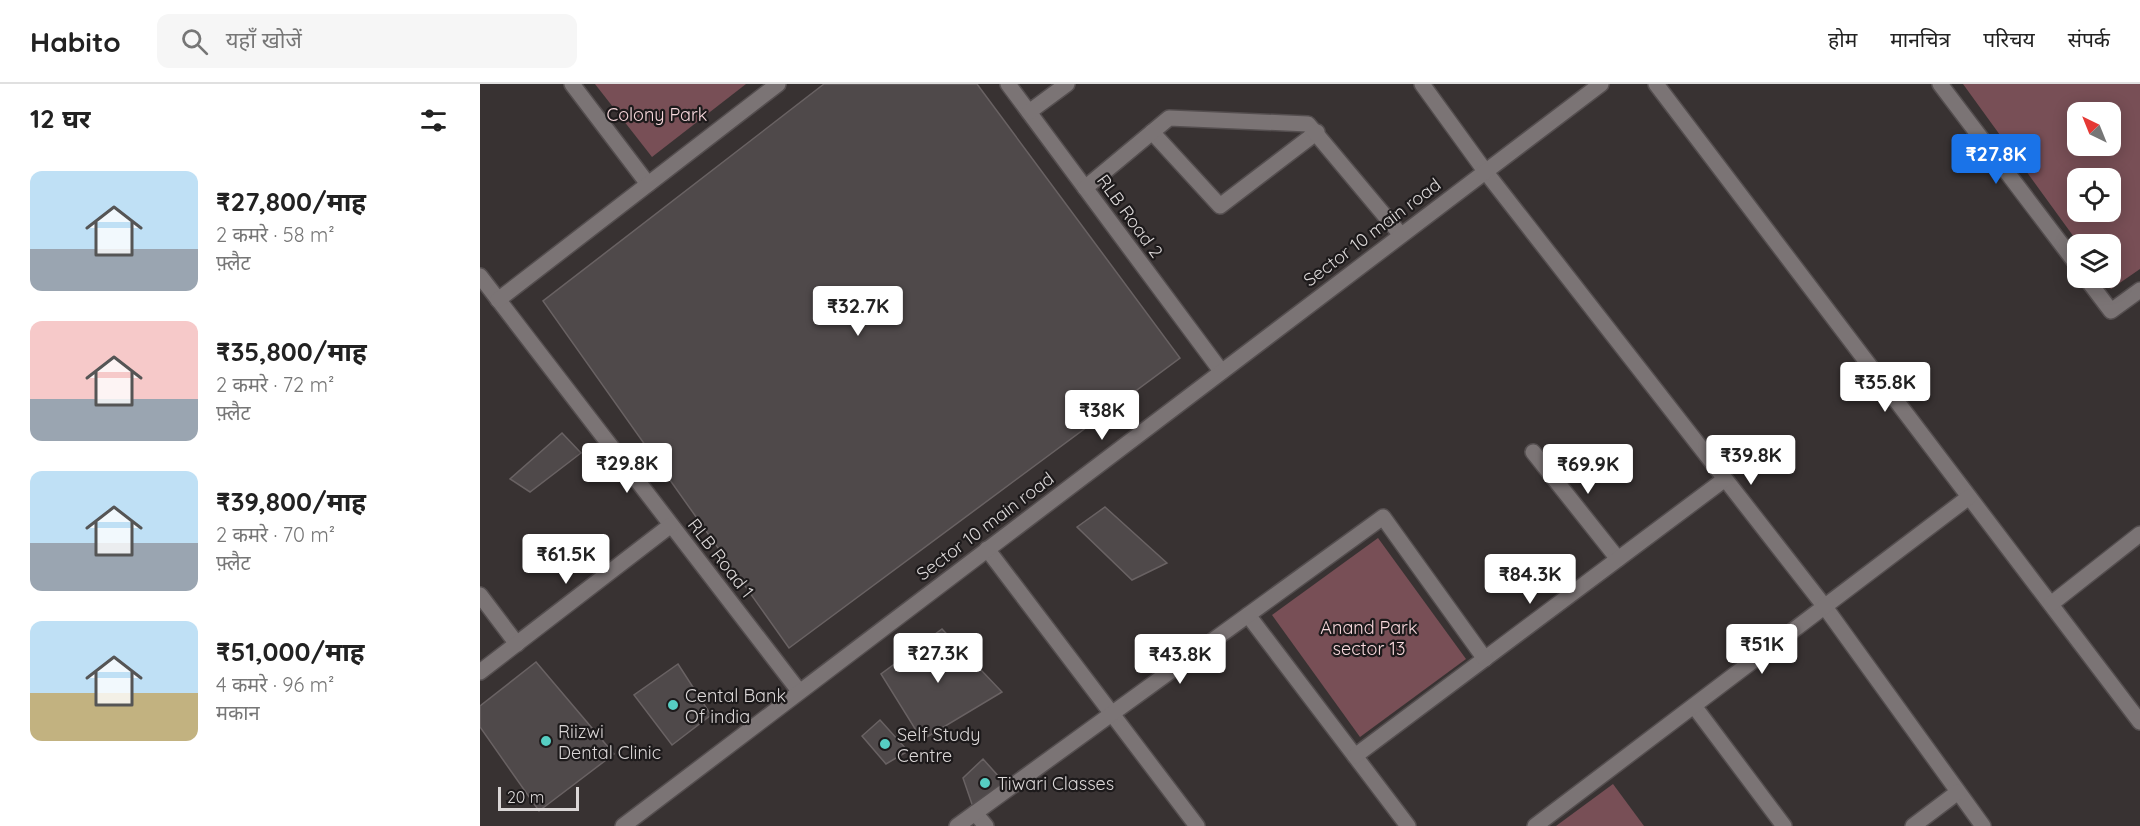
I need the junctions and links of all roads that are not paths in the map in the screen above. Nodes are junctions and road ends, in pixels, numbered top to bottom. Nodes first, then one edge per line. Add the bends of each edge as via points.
1 (572, 84) edge
2 (778, 84) edge
3 (1008, 84) edge
4 (1067, 84) edge
5 (1422, 84) edge
6 (1601, 84) edge
7 (1656, 84) edge
8 (1940, 84) edge
9 (1029, 112) junction
10 (1152, 132) junction
11 (1317, 132) junction
12 (1485, 171) junction
13 (648, 184) junction
14 (1085, 188) junction
15 (1401, 235) junction
16 (2067, 251) edge
17 (480, 276) edge
18 (2094, 288) edge
19 (2140, 290) edge
20 (498, 300) junction
21 (1221, 371) junction
22 (1533, 452) dead end
23 (1725, 479) junction
24 (1970, 497) junction
25 (672, 525) junction
26 (2140, 534) edge
27 (987, 549) junction
28 (1618, 559) junction
29 (480, 595) edge
30 (2051, 604) junction
31 (1825, 607) junction
32 (1248, 615) junction
33 (517, 644) junction
34 (1485, 659) junction
35 (480, 672) edge
36 (799, 692) junction
37 (1694, 706) junction
38 (1112, 714) junction
39 (2140, 722) edge
40 (1355, 756) junction
41 (1958, 792) junction
42 (975, 813) junction
43 (623, 826) edge
44 (957, 826) edge
45 (986, 826) edge
46 (1197, 826) edge
47 (1408, 826) edge
48 (1535, 826) edge
49 (1784, 826) edge
50 (1913, 826) edge
51 (1983, 826) edge

1 - 13 street
2 - 13 street
3 - 9 street, RLB Road 2
4 - 9 street
5 - 12 street
6 - 12 street, Sector 10 main road
7 - 24 street
8 - 16 street
9 - 14 street, RLB Road 2
10 - 11 street via 1169,118 1308,124
10 - 11 street via 1220,206
10 - 14 street
11 - 15 street
12 - 15 street, Sector 10 main road
12 - 23 street
13 - 20 street
14 - 21 street, RLB Road 2
15 - 21 street, Sector 10 main road
17 - 20 street, RLB Road 1
18 - 19 street via 2111,311
20 - 25 street, RLB Road 1
21 - 27 street, Sector 10 main road
22 - 28 street
23 - 28 street
23 - 31 street
24 - 30 street
24 - 31 street
25 - 33 street
25 - 36 street, RLB Road 1
26 - 30 street
27 - 36 street, Sector 10 main road
27 - 38 street
28 - 34 street
29 - 33 street
30 - 39 street
31 - 37 street
31 - 41 street
32 - 34 street via 1383,517
32 - 38 street
32 - 40 street
33 - 35 street
34 - 40 street
36 - 43 street, Sector 10 main road
37 - 48 street
37 - 49 street
38 - 42 street
38 - 46 street
40 - 47 street
41 - 50 street
41 - 51 street
42 - 44 street
42 - 45 street

